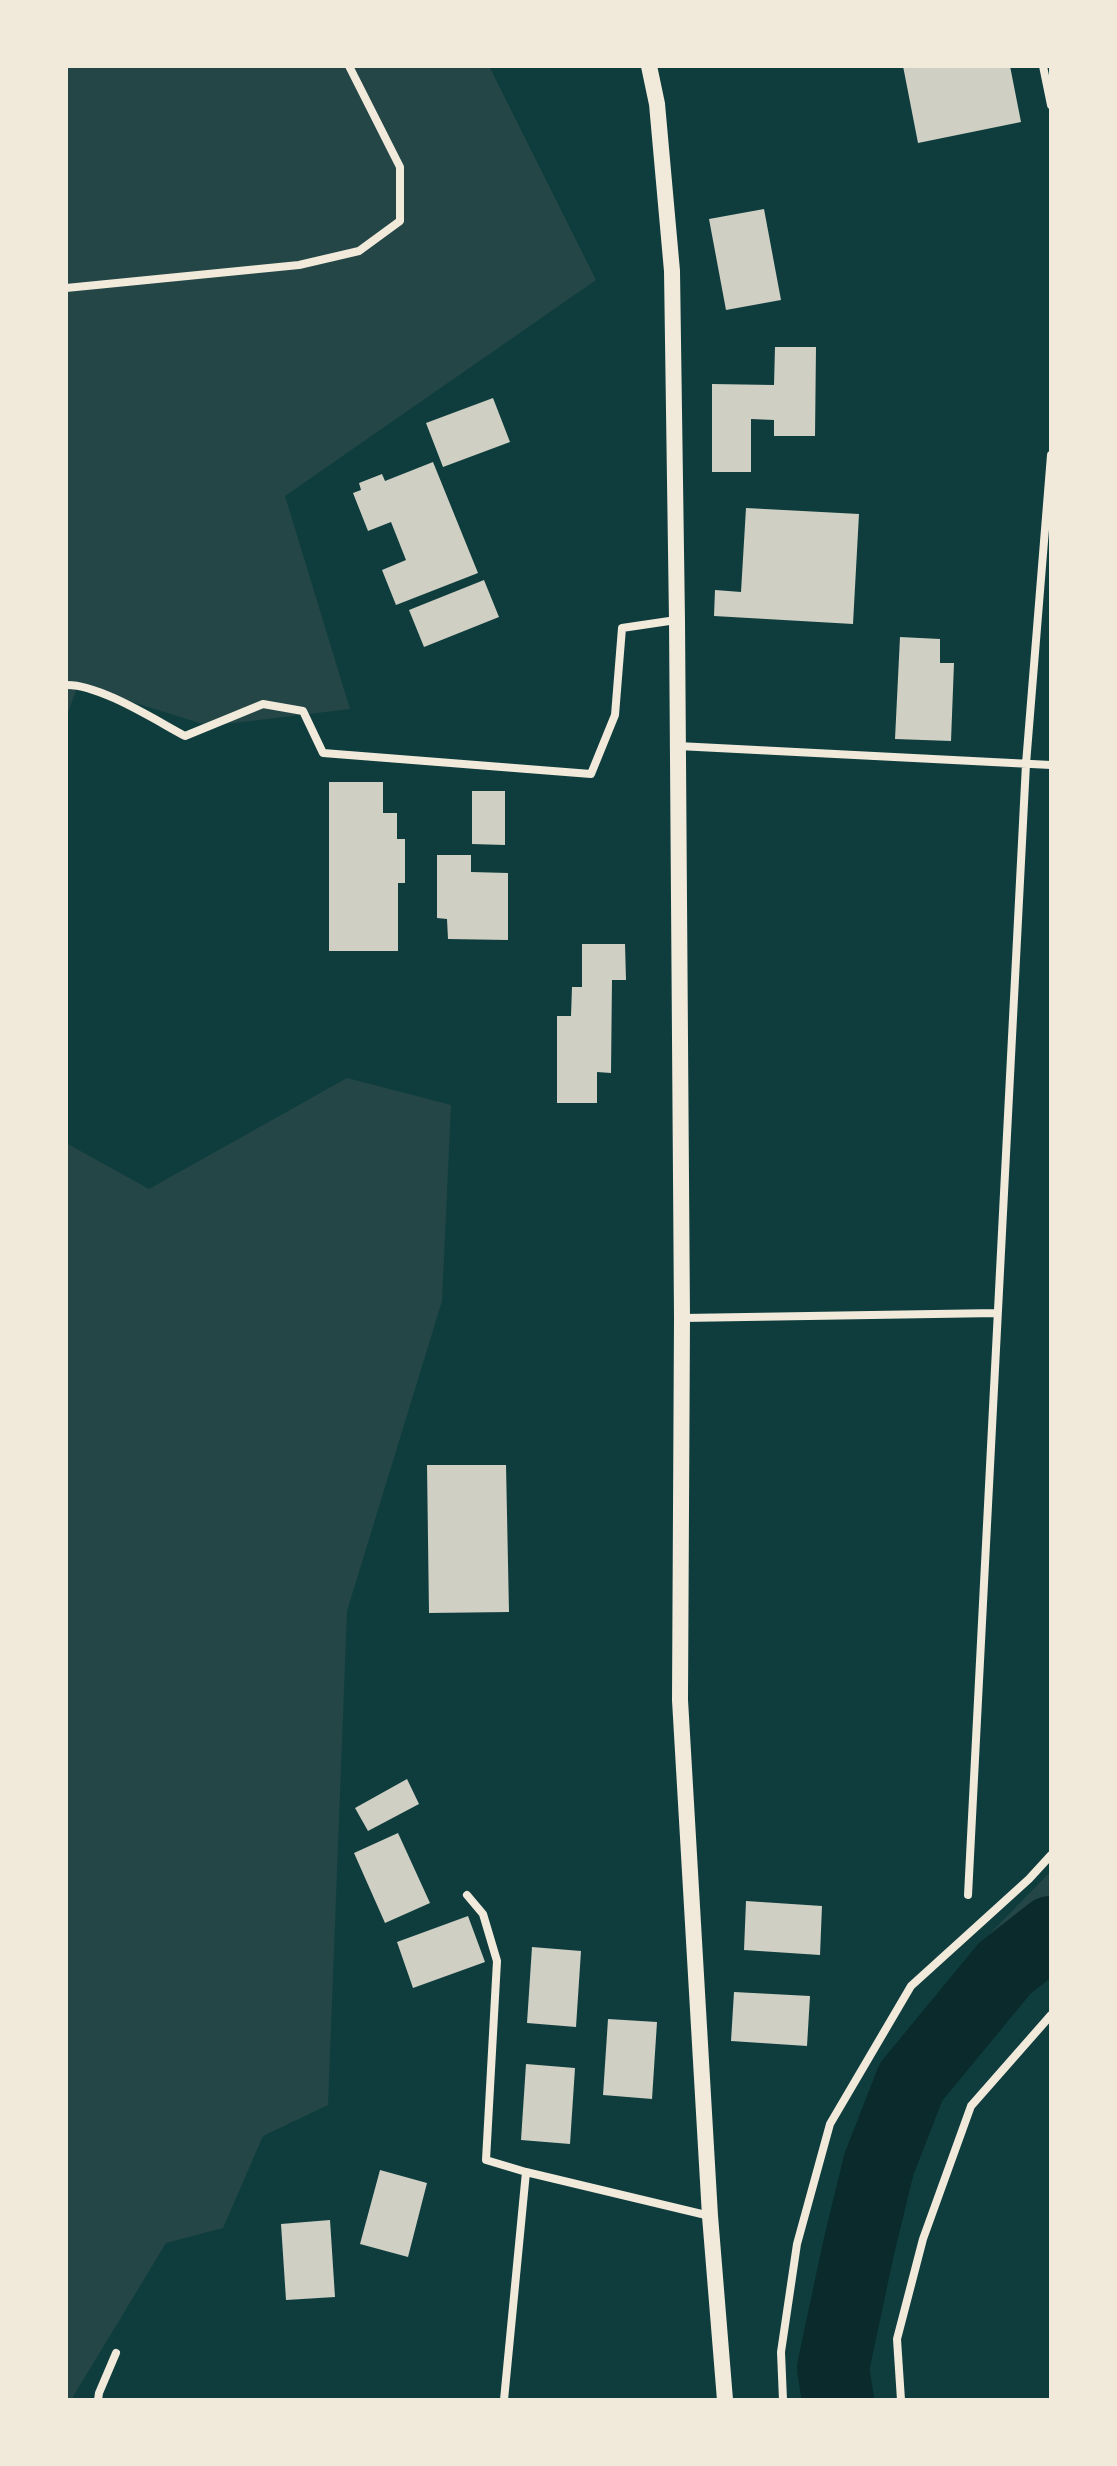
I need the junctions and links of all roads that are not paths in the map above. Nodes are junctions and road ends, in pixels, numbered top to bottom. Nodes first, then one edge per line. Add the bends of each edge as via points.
1 (349, 66) edge
2 (649, 66) edge
3 (1043, 66) edge
4 (1051, 105) edge
5 (66, 288) edge
6 (1051, 455) edge
7 (677, 620) junction
8 (66, 685) edge
9 (678, 746) junction
10 (1026, 764) junction
11 (1051, 765) edge
12 (997, 1313) junction
13 (682, 1318) junction
14 (1051, 1855) edge
15 (467, 1895) dead end
16 (968, 1895) dead end
17 (1051, 2015) edge
18 (526, 2172) junction
19 (710, 2216) junction
20 (116, 2353) dead end
21 (98, 2400) edge
22 (504, 2400) edge
23 (725, 2400) edge
24 (783, 2400) edge
25 (901, 2400) edge

1 - 5 street via 400,167 400,221 359,251 299,265
2 - 7 main road via 672,271
3 - 4 street
6 - 10 street
7 - 8 street via 622,628 615,715 591,774 323,753 303,711 263,704 185,736 129,706
7 - 9 main road
9 - 10 street
9 - 13 main road
10 - 11 street
10 - 12 street
12 - 13 street
12 - 16 street
13 - 19 main road via 680,1700
14 - 24 street via 911,1986 830,2124 797,2244 781,2352
15 - 18 street via 483,1914 497,1961 486,2160
17 - 25 street via 971,2106 923,2239 897,2339
18 - 19 street
18 - 22 street
19 - 23 main road
20 - 21 street

